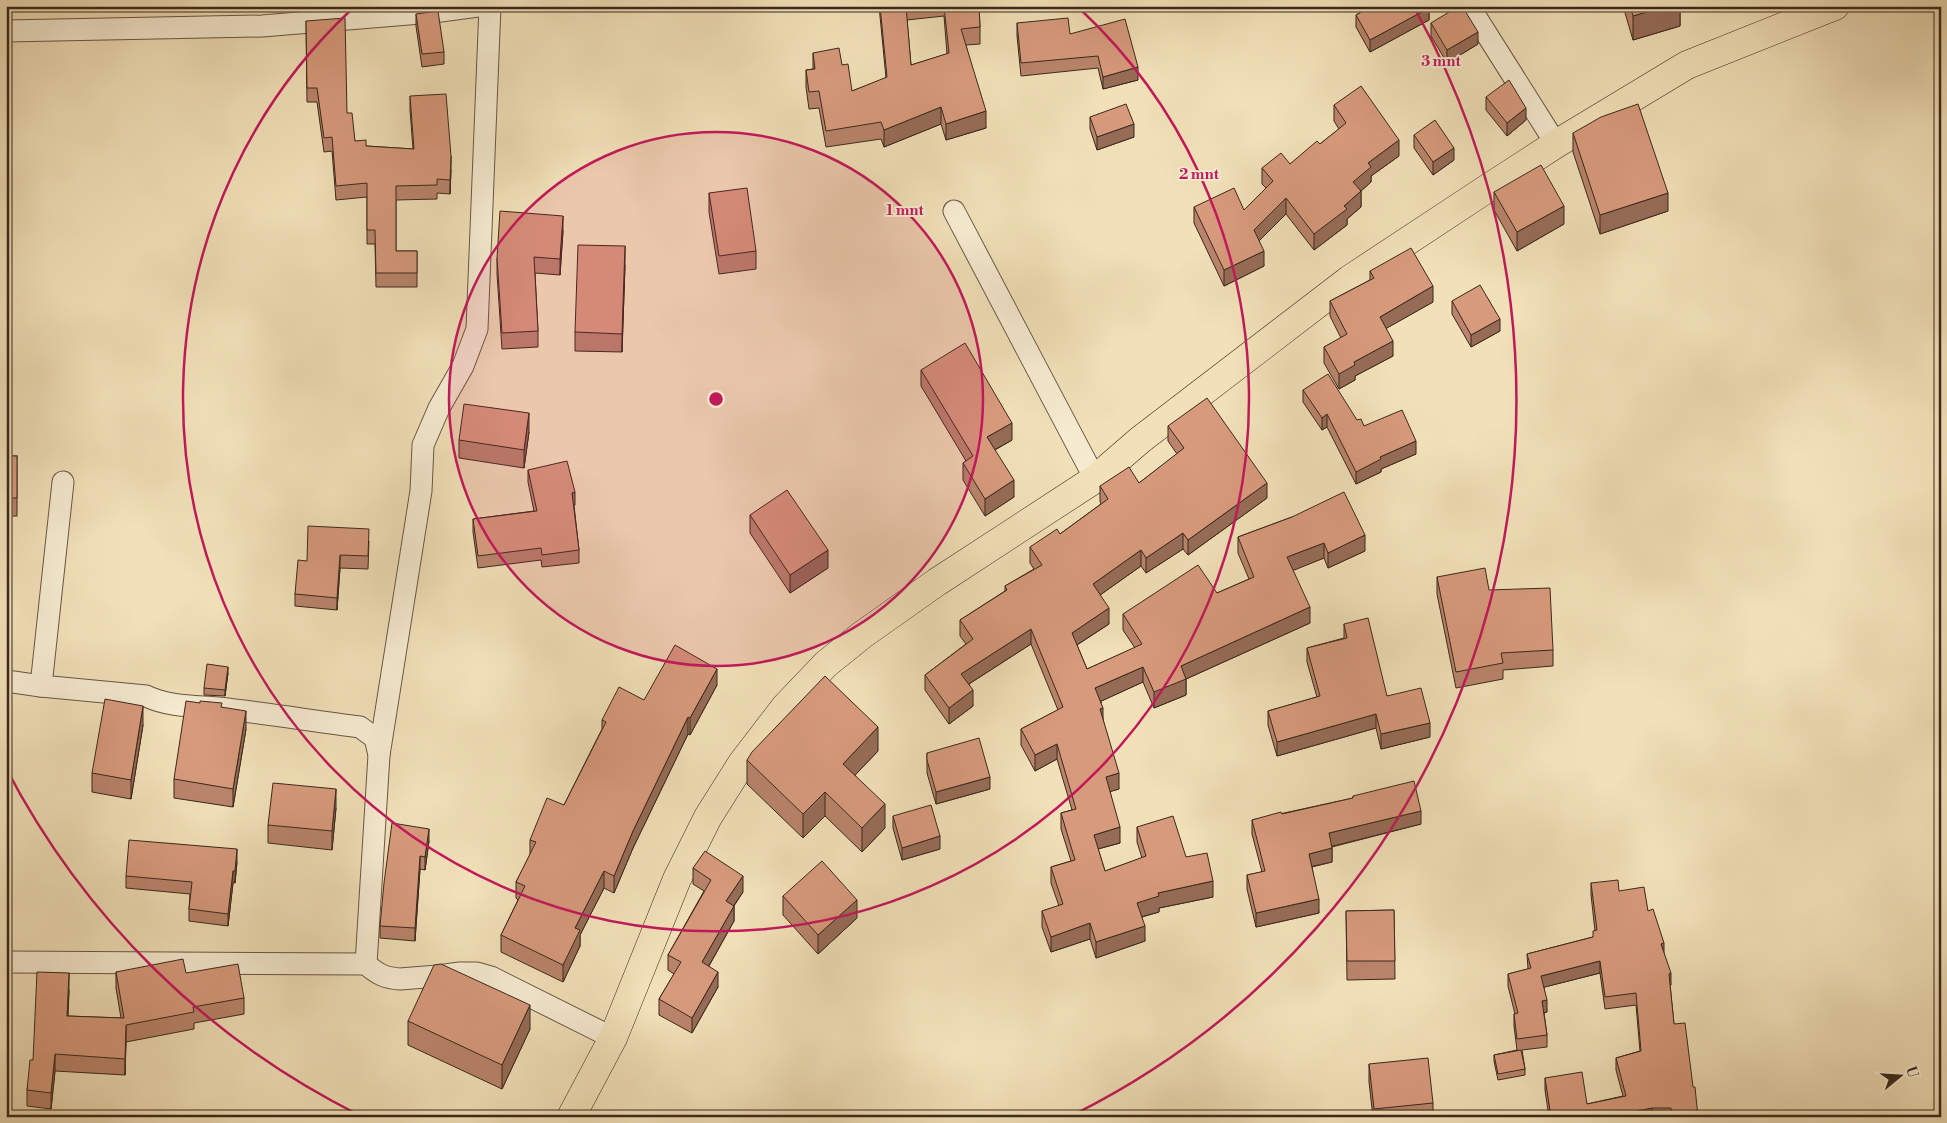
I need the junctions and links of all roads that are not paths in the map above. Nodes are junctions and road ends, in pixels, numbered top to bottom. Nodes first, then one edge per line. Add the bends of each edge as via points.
1 (490, 6) edge
2 (1469, 6) edge
3 (1835, 6) edge
4 (470, 7) edge
5 (6, 31) edge
6 (1556, 144) junction
7 (954, 211) dead end
8 (1095, 479) junction
9 (62, 482) dead end
10 (6, 681) edge
11 (41, 686) junction
12 (379, 755) junction
13 (6, 962) edge
14 (366, 964) junction
15 (613, 1038) junction
16 (571, 1117) edge

1 - 12 street via 477,329 424,445 421,490
2 - 6 street
3 - 6 highway via 1687,65
4 - 5 street via 262,26
6 - 8 highway via 1350,279 1140,440
7 - 8 street
8 - 15 highway via 862,634 826,664 785,707 742,763 708,817 677,879
9 - 11 street
10 - 11 street
11 - 12 street via 146,696 184,707 217,708 360,727 375,738
12 - 14 street
13 - 14 street
14 - 15 street via 387,978 400,979 477,972
15 - 16 highway

